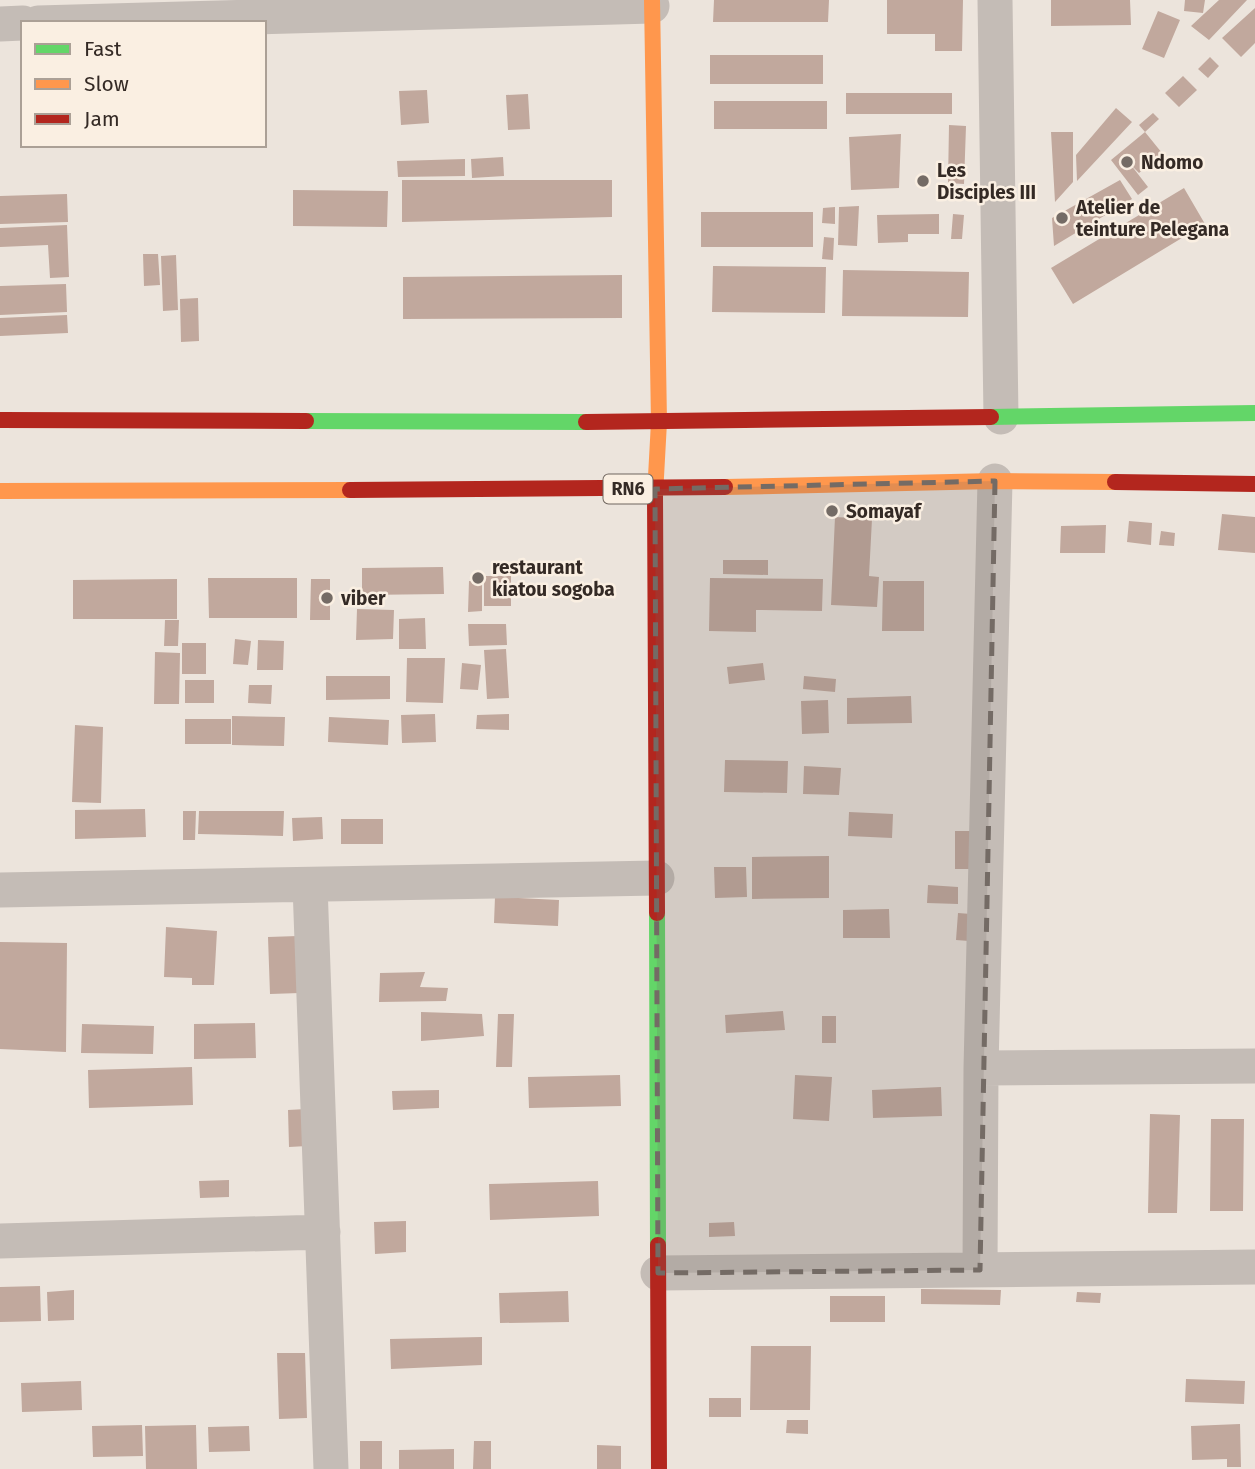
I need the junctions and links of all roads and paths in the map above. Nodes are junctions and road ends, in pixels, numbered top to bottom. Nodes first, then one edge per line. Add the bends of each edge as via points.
1 (995, 0) edge
2 (652, 3) edge
3 (99, 21) edge
4 (21, 23) edge
5 (0, 24) edge
6 (1255, 413) edge
7 (1001, 417) junction
8 (0, 421) edge
9 (659, 422) junction
10 (995, 481) junction
11 (1255, 484) edge
12 (656, 489) junction
13 (0, 491) edge
14 (656, 878) junction
15 (310, 885) junction
16 (0, 890) edge
17 (1255, 1066) edge
18 (981, 1068) junction
19 (323, 1232) junction
20 (0, 1241) edge
21 (1255, 1268) edge
22 (980, 1270) junction
23 (658, 1273) junction
24 (331, 1469) edge
25 (659, 1469) edge

1 - 7 street
2 - 3 street
2 - 9 main road
4 - 5 street
6 - 7 main road
7 - 9 main road
8 - 9 main road
9 - 12 main road
10 - 11 main road, RN6
10 - 12 main road, RN6
10 - 18 street
12 - 13 main road, RN6
12 - 14 main road
14 - 15 street
14 - 23 main road
15 - 16 street
15 - 19 street
17 - 18 street
18 - 22 street
19 - 20 street
19 - 24 street
21 - 22 street
22 - 23 street
23 - 25 main road

